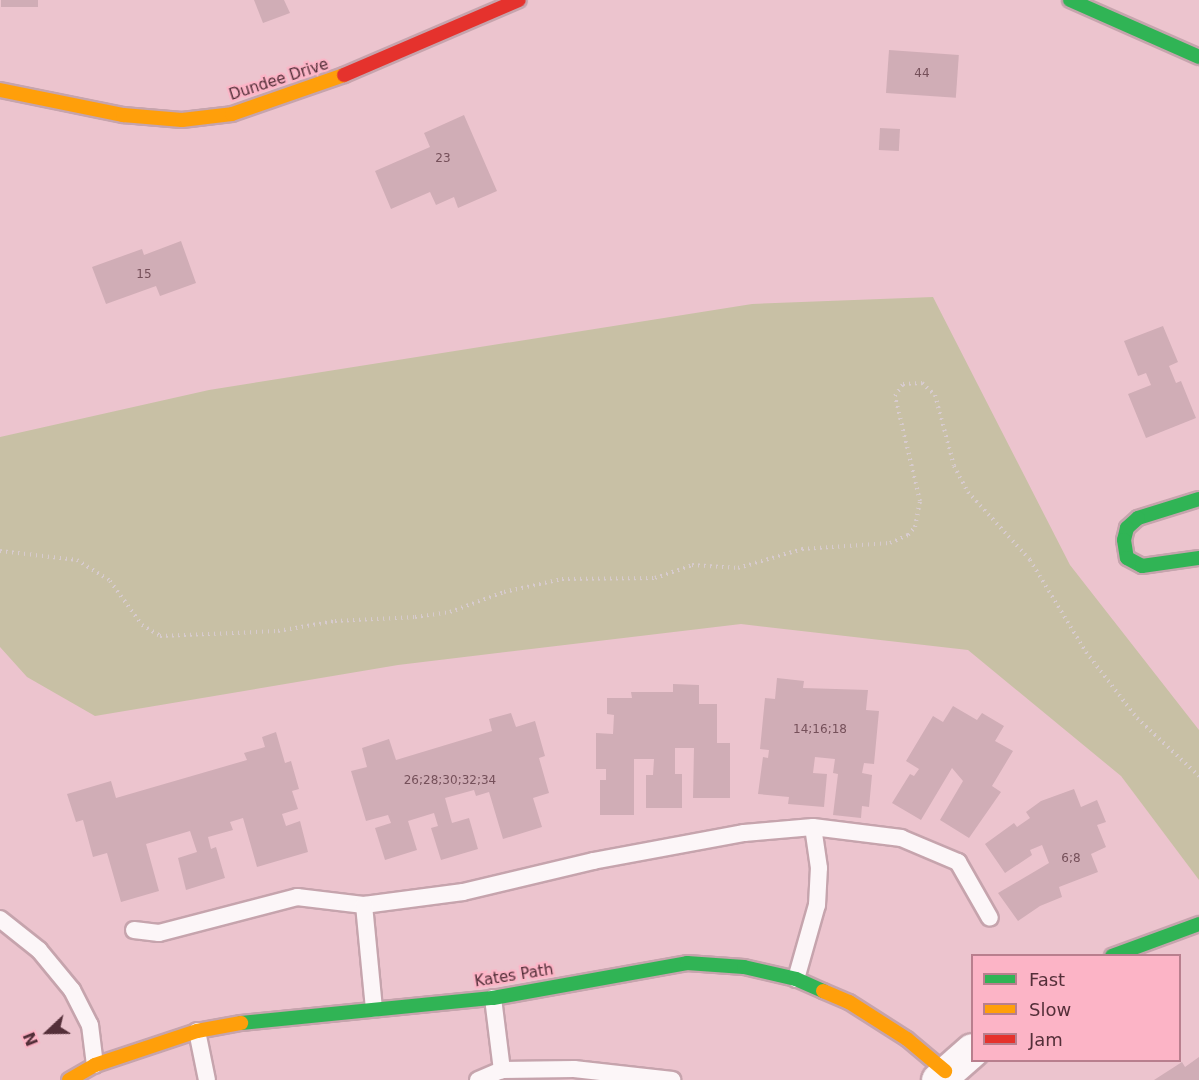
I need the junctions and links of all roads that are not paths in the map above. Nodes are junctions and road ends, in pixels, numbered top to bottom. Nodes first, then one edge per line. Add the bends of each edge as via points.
1 (519, 0) edge
2 (1070, 0) edge
3 (1199, 57) edge
4 (0, 90) edge
5 (1199, 499) edge
6 (1199, 558) edge
7 (813, 827) junction
8 (364, 905) junction
9 (990, 918) dead end
10 (0, 919) edge
11 (1199, 924) edge
12 (134, 930) dead end
13 (1117, 954) edge
14 (796, 979) junction
15 (493, 998) junction
16 (374, 1009) junction
17 (197, 1031) junction
18 (971, 1051) edge
19 (95, 1065) junction
20 (502, 1070) junction
21 (941, 1076) edge
22 (69, 1080) edge
23 (207, 1080) edge
24 (478, 1080) edge
25 (672, 1080) edge

1 - 4 street, Dundee Drive via 317,87 232,114 182,120 123,116
2 - 3 street
5 - 6 street via 1138,518 1127,528 1124,540 1127,558 1142,566
7 - 8 lane via 744,833 592,861 453,894
7 - 9 lane via 901,838 958,862
7 - 14 lane via 819,868 817,905
8 - 12 lane via 297,897 159,933
8 - 16 lane
10 - 19 lane via 39,950 72,990 90,1025
11 - 13 street
14 - 15 street, Kates Path via 744,967 687,963
14 - 21 street, Kates Path via 849,1002 907,1039
15 - 16 street, Kates Path
15 - 20 lane
16 - 17 street, Kates Path via 268,1018
17 - 19 street, Kates Path
17 - 23 lane
18 - 21 street
19 - 22 street, Kates Path
20 - 24 lane
20 - 25 lane via 574,1069

